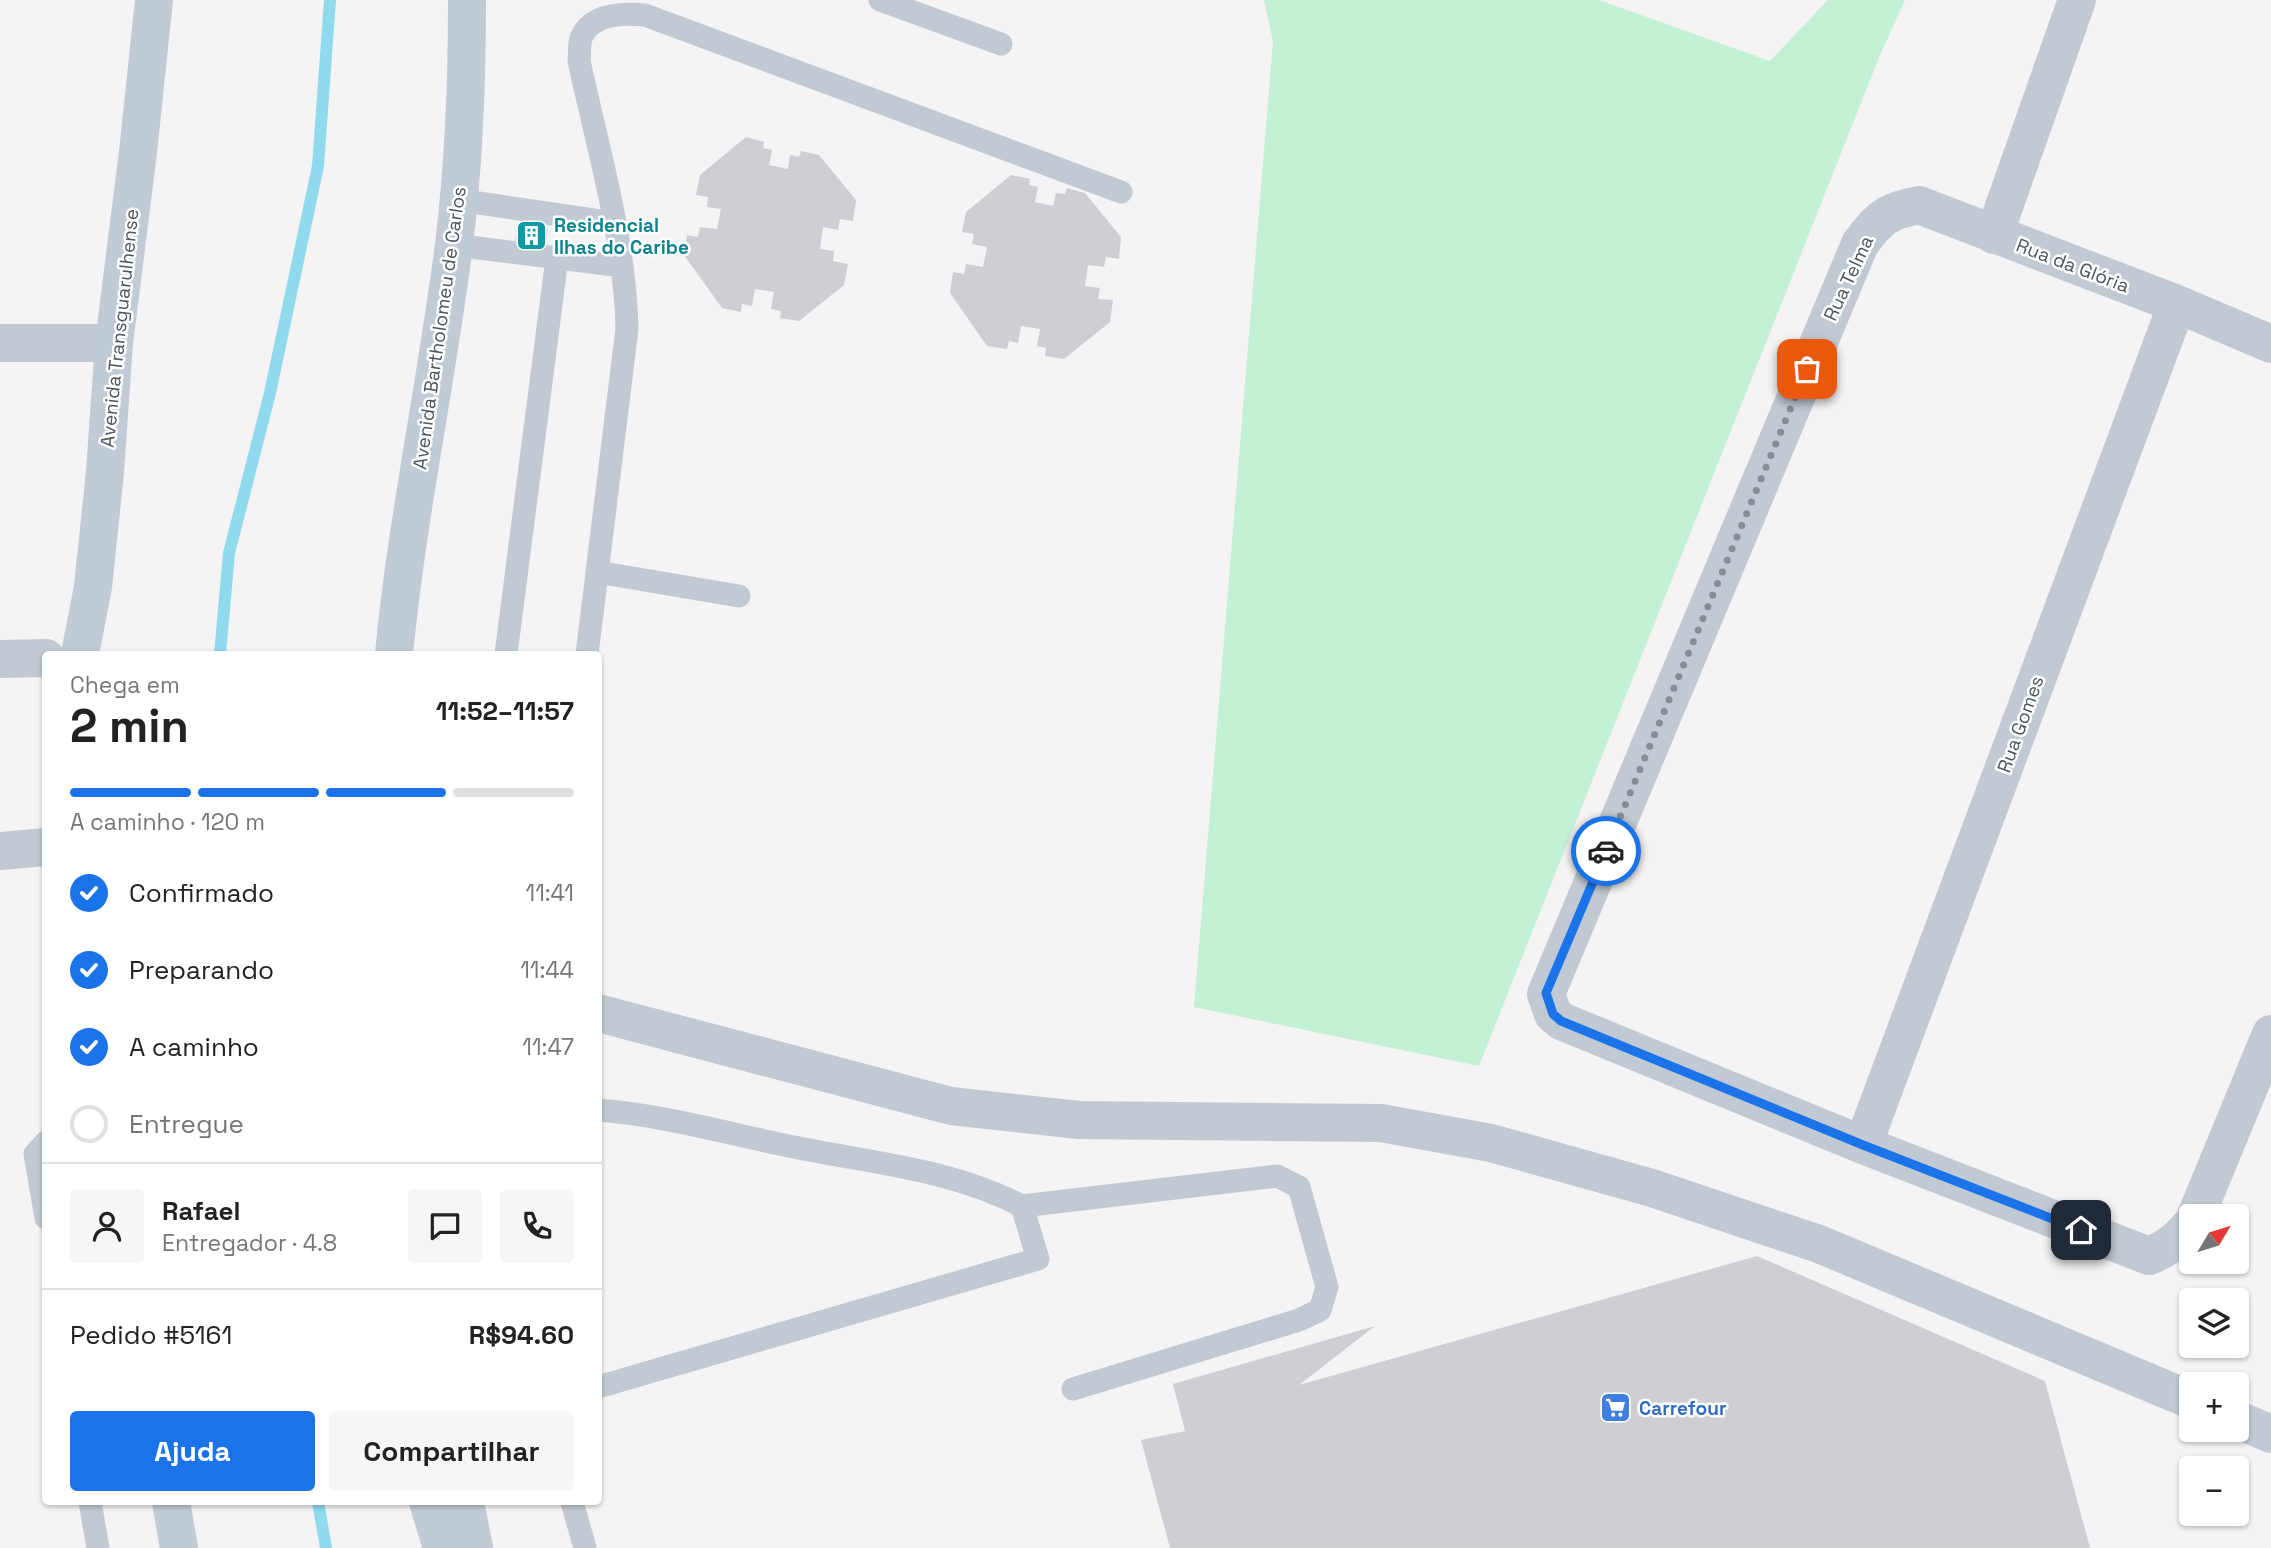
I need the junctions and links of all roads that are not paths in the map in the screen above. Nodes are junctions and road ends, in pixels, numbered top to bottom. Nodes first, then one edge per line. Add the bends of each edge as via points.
1 (154, 0) edge
2 (467, 0) edge
3 (880, 0) edge
4 (2077, 0) edge
5 (1001, 44) dead end
6 (1121, 192) dead end
7 (459, 200) junction
8 (614, 223) junction
9 (1875, 223) joint
10 (1994, 235) junction
11 (454, 245) junction
12 (557, 258) junction
13 (622, 266) junction
14 (2177, 304) junction
15 (0, 343) edge
16 (114, 343) junction
17 (2271, 344) edge
18 (597, 572) junction
19 (93, 587) junction
20 (739, 596) dead end
21 (81, 651) edge
22 (99, 651) edge
23 (394, 651) edge
24 (506, 651) edge
25 (587, 651) edge
26 (42, 658) edge
27 (0, 659) edge
28 (42, 847) edge
29 (0, 852) edge
30 (602, 1014) edge
31 (2271, 1034) edge
32 (602, 1111) edge
33 (1863, 1145) junction
34 (42, 1146) edge
35 (42, 1195) edge
36 (2201, 1204) edge
37 (1022, 1206) junction
38 (2179, 1239) edge
39 (602, 1386) edge
40 (1073, 1389) dead end
41 (2179, 1395) edge
42 (2249, 1425) edge
43 (2271, 1434) edge
44 (91, 1505) edge
45 (172, 1505) edge
46 (429, 1505) edge
47 (466, 1505) edge
48 (573, 1505) edge
49 (98, 1548) edge
50 (179, 1548) edge
51 (442, 1548) edge
52 (474, 1548) edge
53 (585, 1548) edge

1 - 16 main road, Avenida Transguarulhense
2 - 7 main road, Avenida Bartholomeu de Carlos
3 - 5 lane
4 - 10 street
6 - 8 lane via 645,15 621,13 596,21 582,38 579,61
7 - 8 lane
7 - 11 main road, Avenida Bartholomeu de Carlos
8 - 13 lane
9 - 10 street, Rua da Glória via 1896,210 1919,205
9 - 33 street, Rua Telma via 1860,243 1546,993 1553,1014 1561,1021
10 - 14 street, Rua da Glória
11 - 12 lane
11 - 23 main road, Avenida Bartholomeu de Carlos
12 - 13 lane
12 - 24 lane
13 - 18 lane via 626,329
14 - 17 street, Rua da Glória
14 - 33 street, Rua Gomes
15 - 16 street
16 - 19 main road, Avenida Transguarulhense
18 - 20 lane
18 - 25 lane
19 - 21 main road, Avenida Transguarulhense
19 - 22 main road
26 - 27 street
28 - 29 street
30 - 41 street via 951,1106 1079,1121 1381,1123 1491,1143 1653,1188 1819,1244
31 - 36 street
32 - 37 lane via 633,1113 953,1178
33 - 38 street via 2149,1256
34 - 35 lane via 35,1154
37 - 39 lane via 1038,1259
37 - 40 lane via 1277,1176 1298,1187 1327,1287 1320,1310 1299,1320
42 - 43 street
44 - 49 lane
45 - 50 main road
46 - 51 main road
47 - 52 main road
48 - 53 lane

